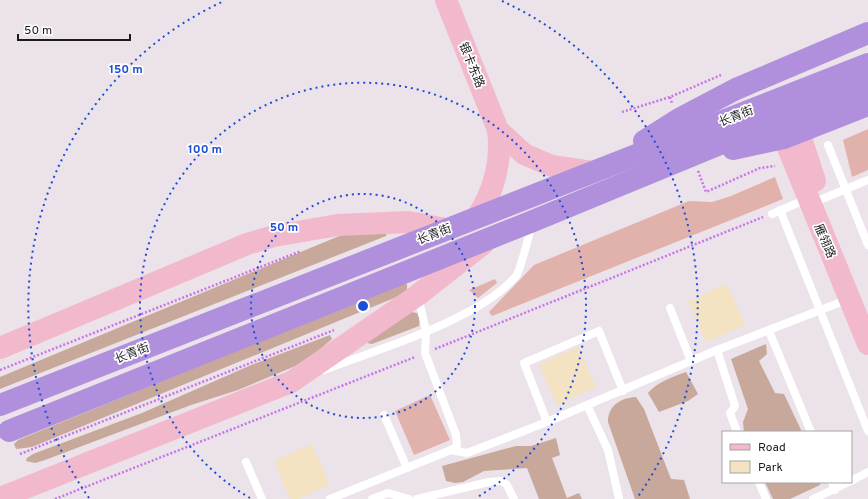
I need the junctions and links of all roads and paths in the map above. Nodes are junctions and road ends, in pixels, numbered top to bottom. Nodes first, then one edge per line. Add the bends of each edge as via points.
1 (446, 0) edge
2 (868, 33) edge
3 (868, 64) edge
4 (722, 74) dead end
5 (868, 83) edge
6 (820, 92) junction
7 (868, 105) edge
8 (622, 112) dead end
9 (498, 130) junction
10 (792, 135) junction
11 (828, 145) dead end
12 (671, 164) junction
13 (780, 167) dead end
14 (592, 172) junction
15 (868, 180) edge
16 (846, 189) junction
17 (706, 192) dead end
18 (815, 199) junction
19 (780, 210) junction
20 (772, 214) dead end
21 (477, 217) junction
22 (533, 221) junction
23 (446, 229) junction
24 (490, 238) junction
25 (868, 244) edge
26 (304, 250) dead end
27 (418, 295) junction
28 (849, 299) junction
29 (670, 308) dead end
30 (820, 312) junction
31 (868, 312) edge
32 (336, 329) dead end
33 (426, 331) junction
34 (769, 331) junction
35 (868, 344) edge
36 (0, 348) edge
37 (717, 350) junction
38 (425, 353) junction
39 (436, 358) dead end
40 (691, 361) junction
41 (0, 370) edge
42 (291, 382) junction
43 (623, 390) junction
44 (0, 405) edge
45 (587, 405) junction
46 (384, 416) dead end
47 (547, 422) junction
48 (9, 431) dead end
49 (738, 431) edge
50 (811, 431) edge
51 (868, 431) edge
52 (451, 450) junction
53 (20, 454) dead end
54 (246, 462) dead end
55 (407, 468) junction
56 (868, 472) edge
57 (852, 480) edge
58 (758, 483) edge
59 (843, 483) edge
60 (833, 486) edge
61 (1, 497) edge
62 (262, 499) edge
63 (330, 499) edge
64 (372, 499) edge
65 (409, 499) edge
66 (417, 499) edge
67 (514, 499) edge
68 (620, 499) edge
69 (766, 499) edge
70 (813, 499) edge

1 - 9 street, 银卡东路
2 - 14 highway via 736,89 679,119
3 - 6 highway, 长青街
4 - 8 path via 670,97
5 - 6 highway, 长青街
6 - 12 highway, 长青街
6 - 14 highway, 长青街
7 - 10 highway
9 - 14 street via 524,154 552,166
9 - 21 street via 500,147 496,175
10 - 12 highway
10 - 18 street, 雁翎路
11 - 16 lane
12 - 22 highway, 长青街
13 - 17 path via 773,165 760,168
14 - 21 highway, 长青街
15 - 16 lane
16 - 18 lane
16 - 25 lane
18 - 19 lane
18 - 28 street, 雁翎路
18 - 31 street, 雁翎路
19 - 20 lane
19 - 30 lane
21 - 23 highway, 长青街
22 - 24 highway, 长青街
22 - 33 lane via 516,275 480,306
23 - 36 street via 409,222 338,225 274,236 248,244
23 - 44 highway, 长青街
24 - 27 street
24 - 48 highway, 长青街
26 - 41 path
27 - 33 lane
27 - 42 street
28 - 30 lane
28 - 35 street, 雁翎路
29 - 40 lane
30 - 34 lane
30 - 51 lane
32 - 53 path
33 - 38 lane
33 - 42 lane
34 - 37 lane
34 - 50 lane
37 - 40 lane
37 - 49 lane via 735,406 730,413
38 - 39 lane
38 - 52 lane via 456,435 457,446
40 - 43 lane
42 - 61 street
43 - 45 lane
43 - 47 lane via 599,331 524,363
45 - 47 lane
45 - 68 lane via 608,450
46 - 55 lane
47 - 52 lane via 467,452
52 - 55 lane
54 - 62 lane
55 - 63 lane
56 - 57 lane
58 - 69 lane
59 - 60 lane
60 - 70 lane
64 - 65 lane via 388,493
66 - 67 lane via 502,481

